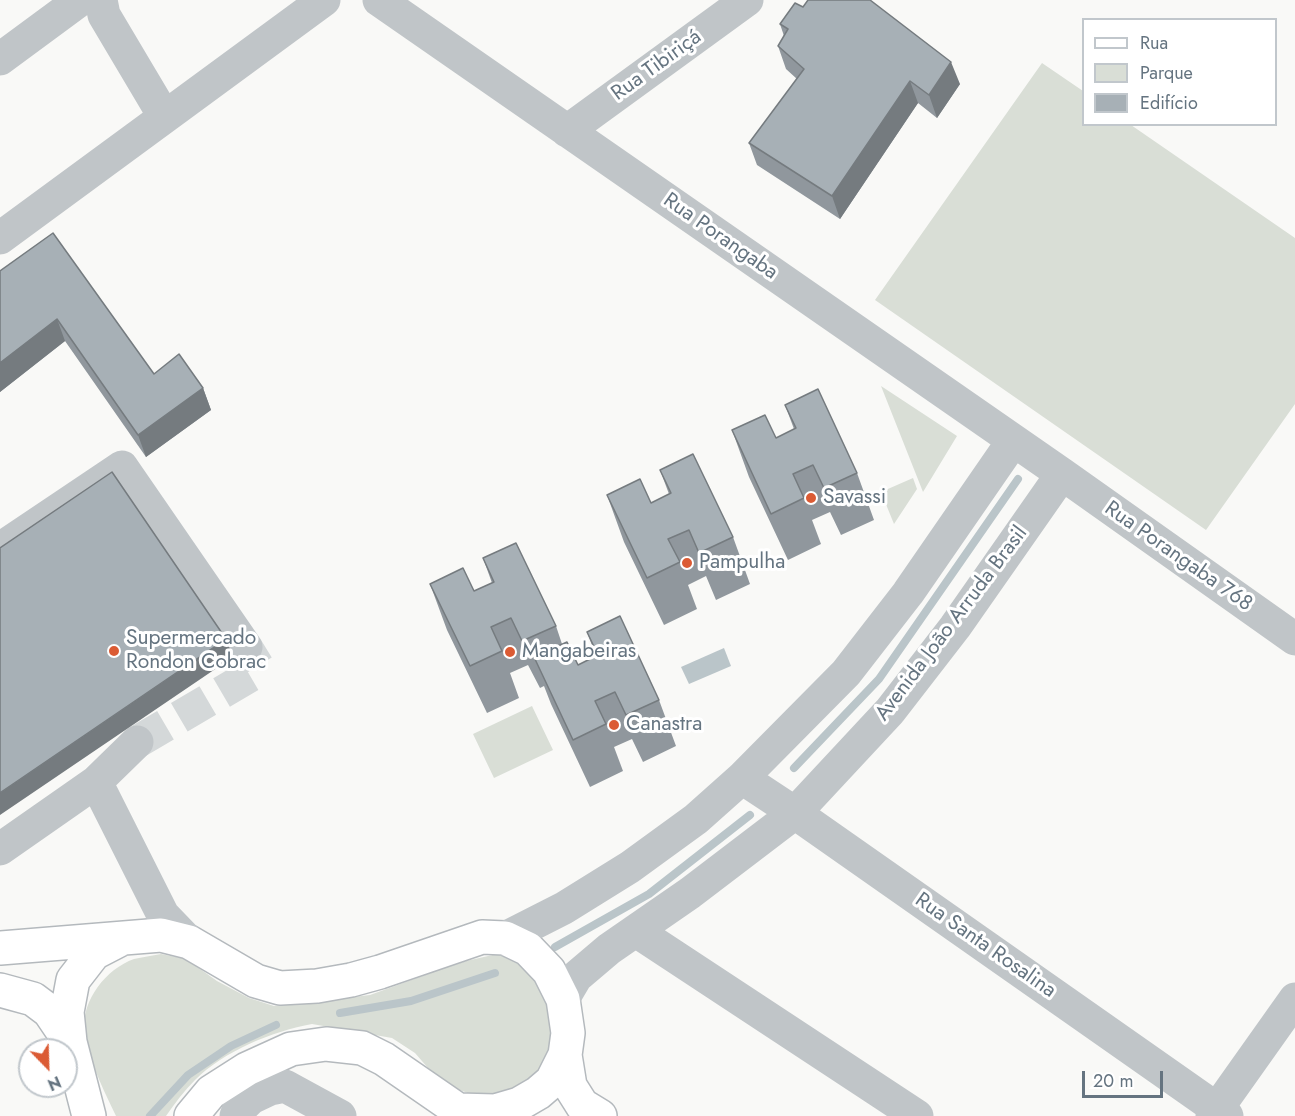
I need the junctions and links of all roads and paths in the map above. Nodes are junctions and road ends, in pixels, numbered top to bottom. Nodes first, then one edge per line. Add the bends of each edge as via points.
1 (80, 0) edge
2 (101, 0) edge
3 (324, 0) edge
4 (379, 0) edge
5 (747, 0) edge
6 (0, 59) edge
7 (164, 116) junction
8 (567, 131) junction
9 (0, 238) edge
10 (1014, 441) junction
11 (1062, 474) junction
12 (0, 549) edge
13 (1295, 639) edge
14 (246, 647) tunnel mouth
15 (137, 742) tunnel mouth
16 (742, 778) junction
17 (96, 782) junction
18 (795, 813) junction
19 (0, 849) edge
20 (636, 931) junction
21 (123, 938) junction
22 (505, 938) junction
23 (189, 942) junction
24 (0, 948) edge
25 (0, 990) edge
26 (563, 999) junction
27 (1295, 999) edge
28 (67, 1038) edge
29 (70, 1038) edge
30 (565, 1055) junction
31 (78, 1073) edge
32 (464, 1113) edge
33 (237, 1114) edge
34 (1219, 1114) edge
35 (89, 1116) edge
36 (191, 1116) edge
37 (340, 1116) edge
38 (600, 1116) edge
39 (917, 1116) edge

1 - 6 street
2 - 7 street via 104,15
3 - 7 street
4 - 8 street, Rua Porangaba
5 - 8 street, Rua Tibiriçá
7 - 9 street
8 - 10 street, Rua Porangaba
10 - 11 street, Rua Porangaba
10 - 16 street via 908,593 846,673
11 - 13 street, Rua Porangaba 768
11 - 18 street, Avenida João Arruda Brasil via 956,627 890,711
12 - 14 street via 122,467
15 - 17 street
16 - 18 street, Rua Santa Rosalina
16 - 22 street via 696,819 630,867 564,908
17 - 19 street
17 - 23 street via 163,915
18 - 20 street, Avenida João Arruda Brasil
18 - 34 street, Rua Santa Rosalina
20 - 26 street, Avenida João Arruda Brasil via 576,976
20 - 39 street
21 - 23 main road via 161,935
21 - 24 main road
21 - 29 main road via 94,954 73,980 67,1012
22 - 23 main road via 482,937 351,980 280,988 256,981
22 - 26 main road via 528,949 549,971
25 - 28 main road via 33,999 49,1011
26 - 30 main road via 568,1033
27 - 34 street
30 - 32 main road via 552,1081 538,1094 495,1111
30 - 38 main road via 570,1086 582,1105
31 - 35 main road
32 - 36 main road via 362,1048 326,1044 291,1049 247,1069 211,1092
33 - 37 street via 252,1098 285,1086

